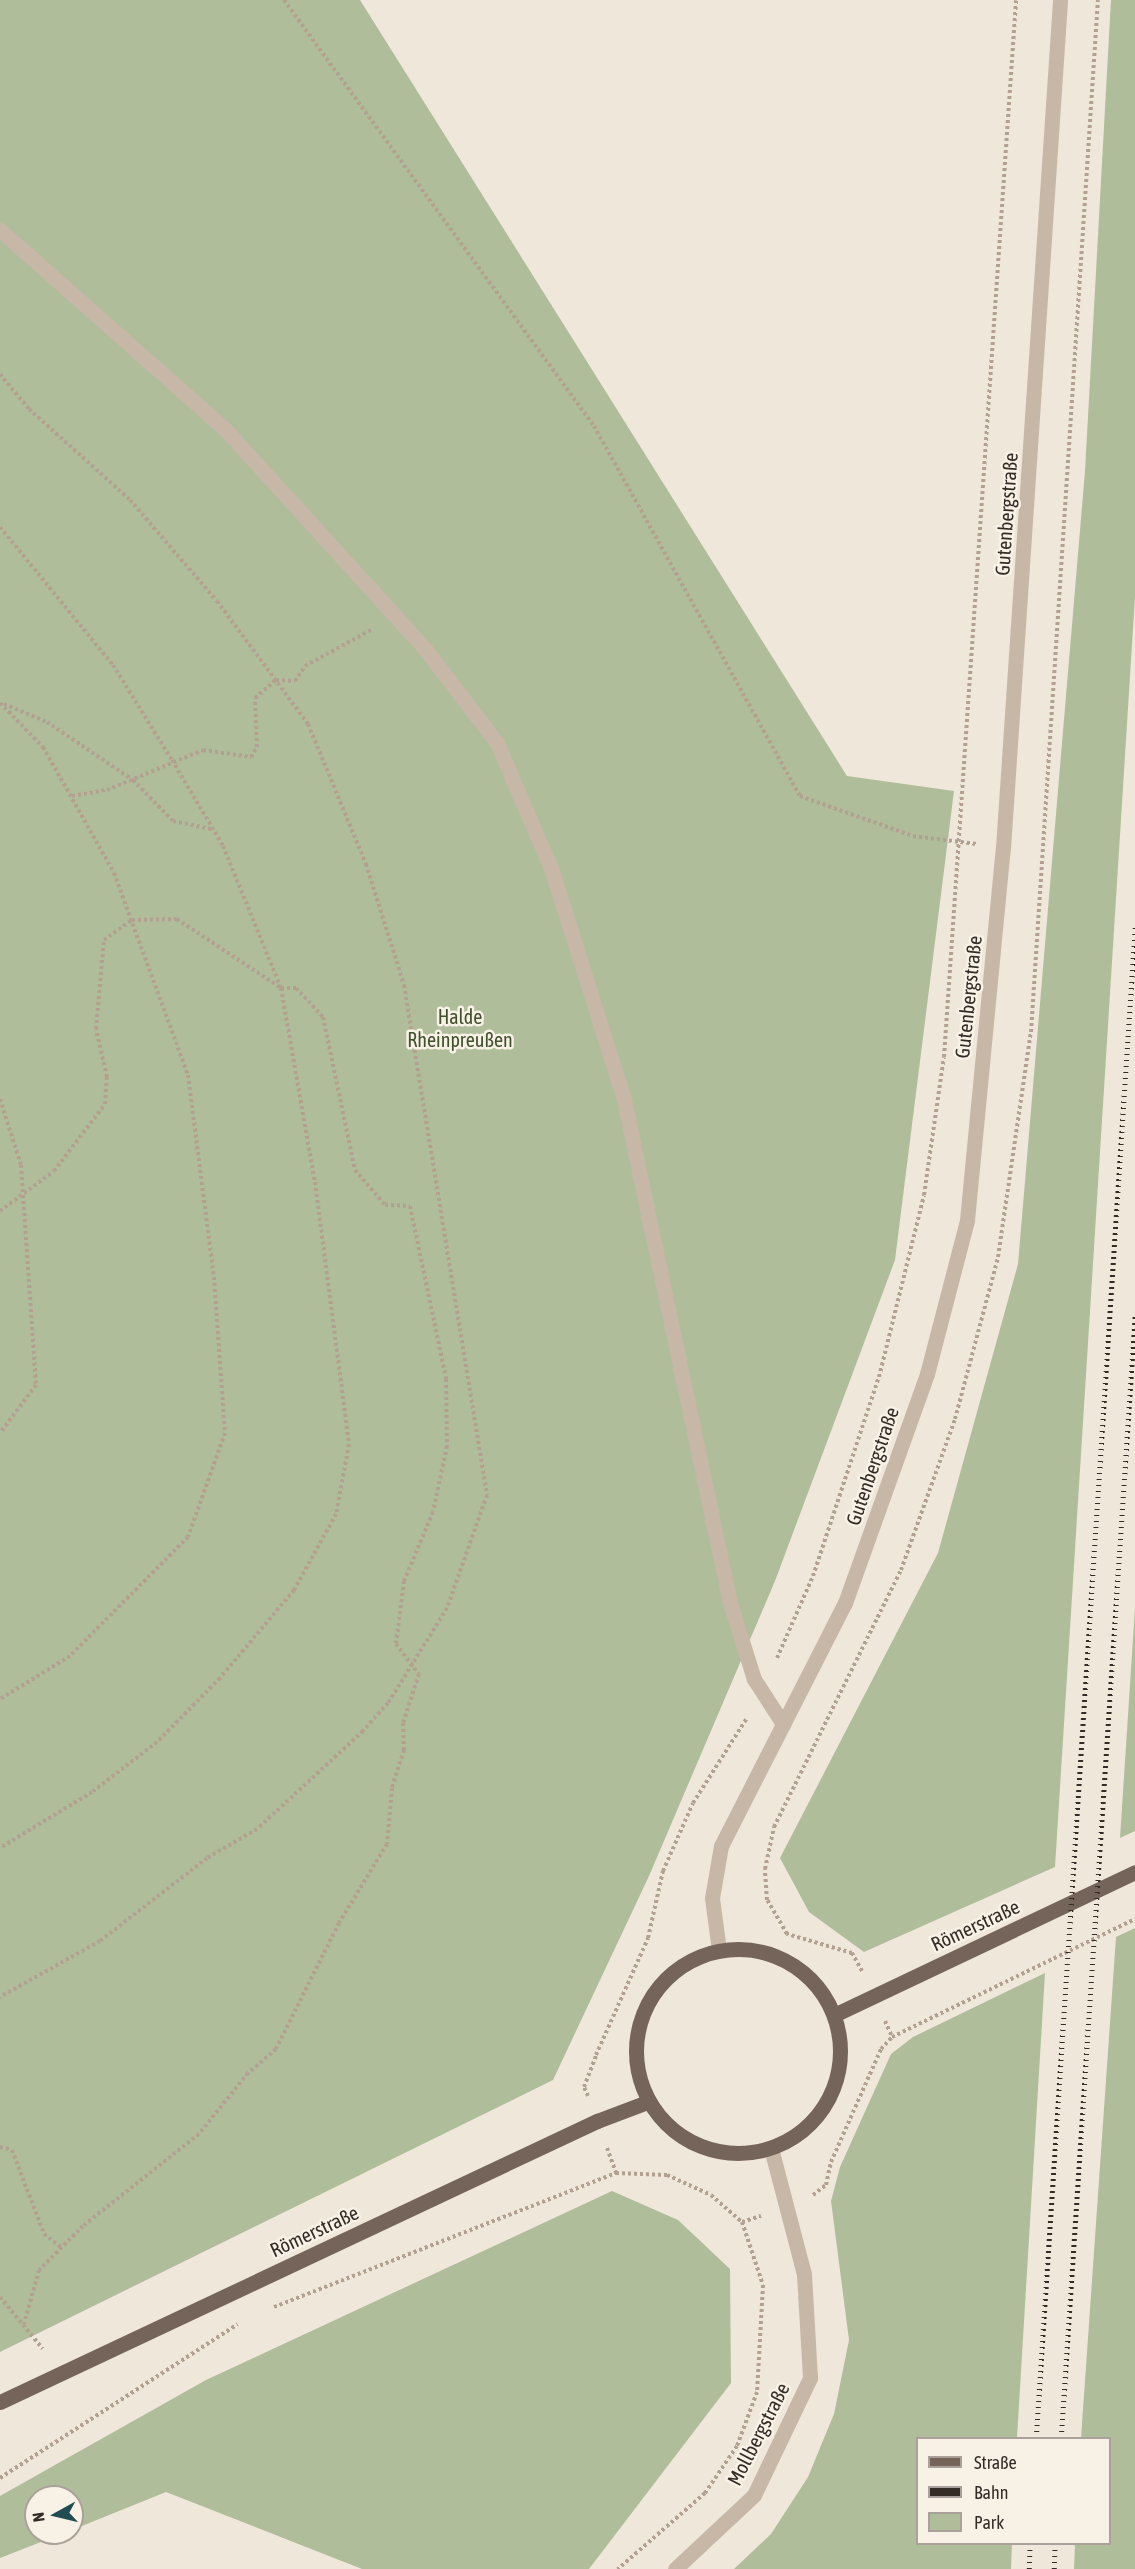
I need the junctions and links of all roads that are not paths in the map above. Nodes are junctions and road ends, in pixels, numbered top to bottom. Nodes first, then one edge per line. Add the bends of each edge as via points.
1 (1060, 0) edge
2 (0, 230) edge
3 (783, 1724) junction
4 (1135, 1872) edge
5 (719, 1950) junction
6 (834, 2015) junction
7 (647, 2102) junction
8 (771, 2148) junction
9 (0, 2402) edge
10 (675, 2569) edge

1 - 3 street, Gutenbergstraße via 1003,848 967,1220 927,1374 877,1517 845,1603
2 - 3 street via 225,429 391,611 496,743 552,871 624,1101 730,1603 762,1691
3 - 5 street, Gutenbergstraße via 721,1846 712,1898
4 - 6 main road, Römerstraße
5 - 6 main road via 748,1948 800,1969
5 - 7 main road via 681,1967 646,2006 636,2036 637,2067
6 - 8 main road via 840,2047 832,2089 800,2133
7 - 8 main road via 687,2140 713,2151
7 - 9 main road, Römerstraße via 597,2121
8 - 10 street, Mollbergstraße via 804,2274 810,2378 754,2495

